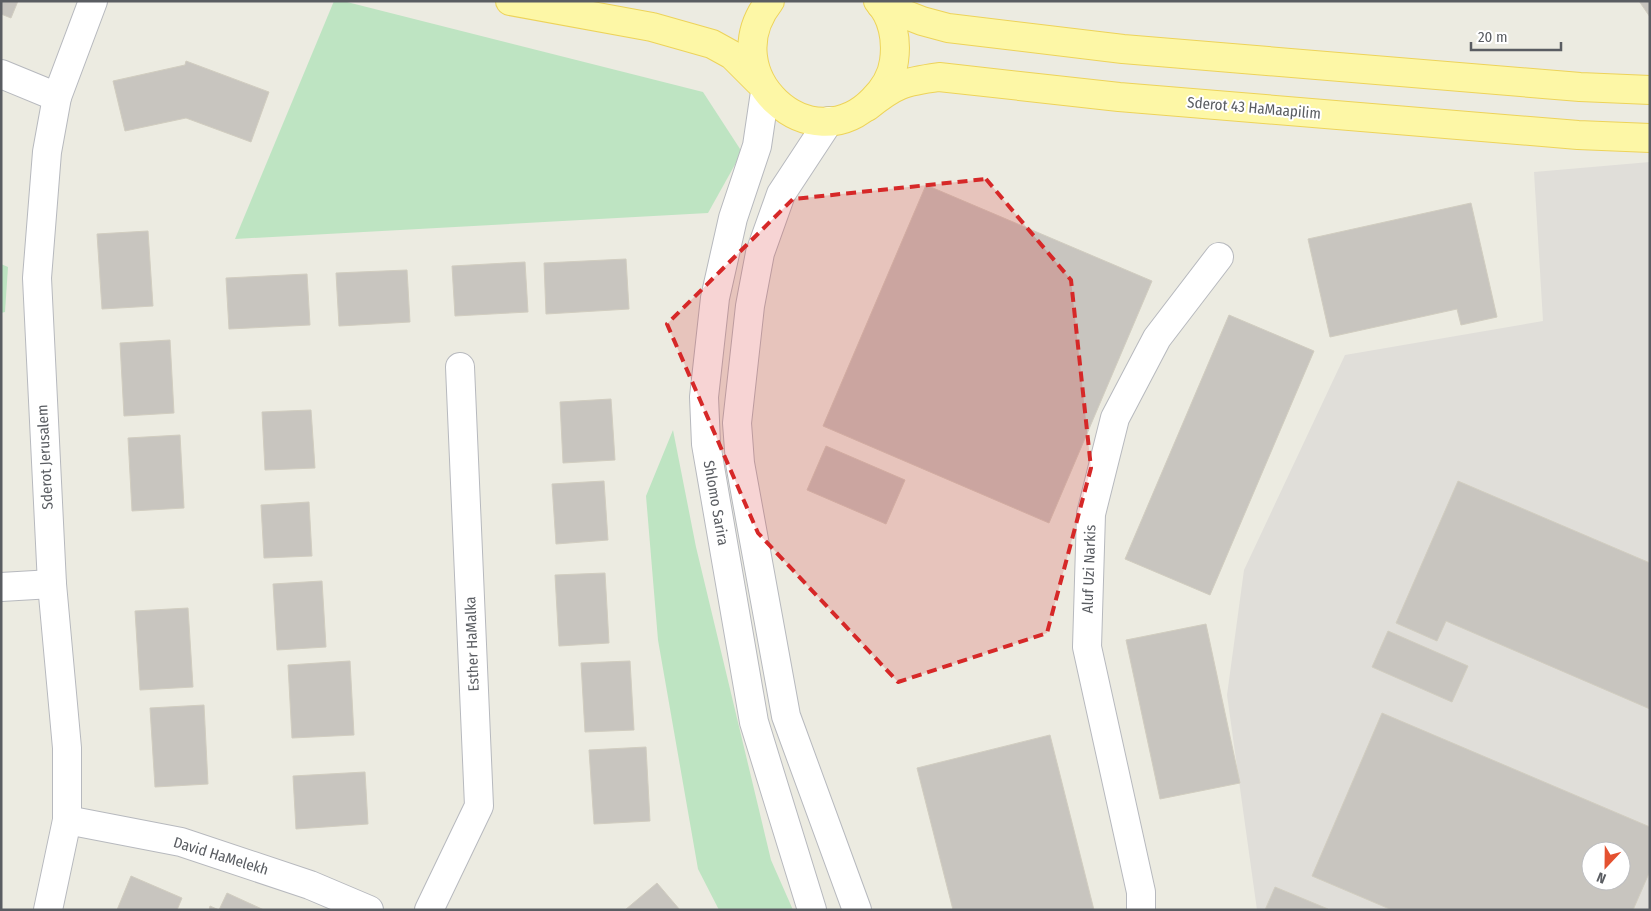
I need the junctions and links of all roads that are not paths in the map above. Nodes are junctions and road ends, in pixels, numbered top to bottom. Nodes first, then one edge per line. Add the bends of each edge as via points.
1 (510, 1) edge
2 (770, 1) edge
3 (880, 3) edge
4 (93, 4) edge
5 (1, 74) edge
6 (762, 87) junction
7 (1650, 90) edge
8 (57, 97) junction
9 (867, 107) junction
10 (829, 121) junction
11 (1650, 138) edge
12 (1219, 257) dead end
13 (460, 367) dead end
14 (52, 584) junction
15 (1, 587) edge
16 (67, 820) junction
17 (48, 910) edge
18 (369, 910) edge
19 (429, 910) edge
20 (812, 910) edge
21 (857, 910) edge
22 (1140, 910) edge

1 - 6 main road via 652,27 712,44 732,55
2 - 6 main road via 754,29 752,47 753,65
3 - 7 main road via 948,28 1123,49
3 - 9 main road via 892,25 896,48 883,91
4 - 8 street, Sderot Jerusalem
5 - 8 street
6 - 10 main road via 778,105 794,114 811,120
6 - 20 street, Shlomo Sarira via 757,146 732,218 715,298 704,397 706,444 754,722
8 - 14 street, Sderot Jerusalem via 47,152 37,278
9 - 10 main road
9 - 11 main road, Sderot 43 HaMaapilim via 890,88 939,77 1119,97 1578,135
10 - 21 street, Shlomo Sarira via 785,187 767,229 750,306 737,423 740,463 786,716
12 - 22 street, Aluf Uzi Narkis via 1157,338 1115,418 1091,514 1087,647 1141,892
13 - 19 street, Esther HaMalka via 479,806
14 - 15 street
14 - 16 street, Sderot Jerusalem via 67,748
16 - 17 street, Sderot Jerusalem
16 - 18 street, David HaMelekh via 181,842 310,884

